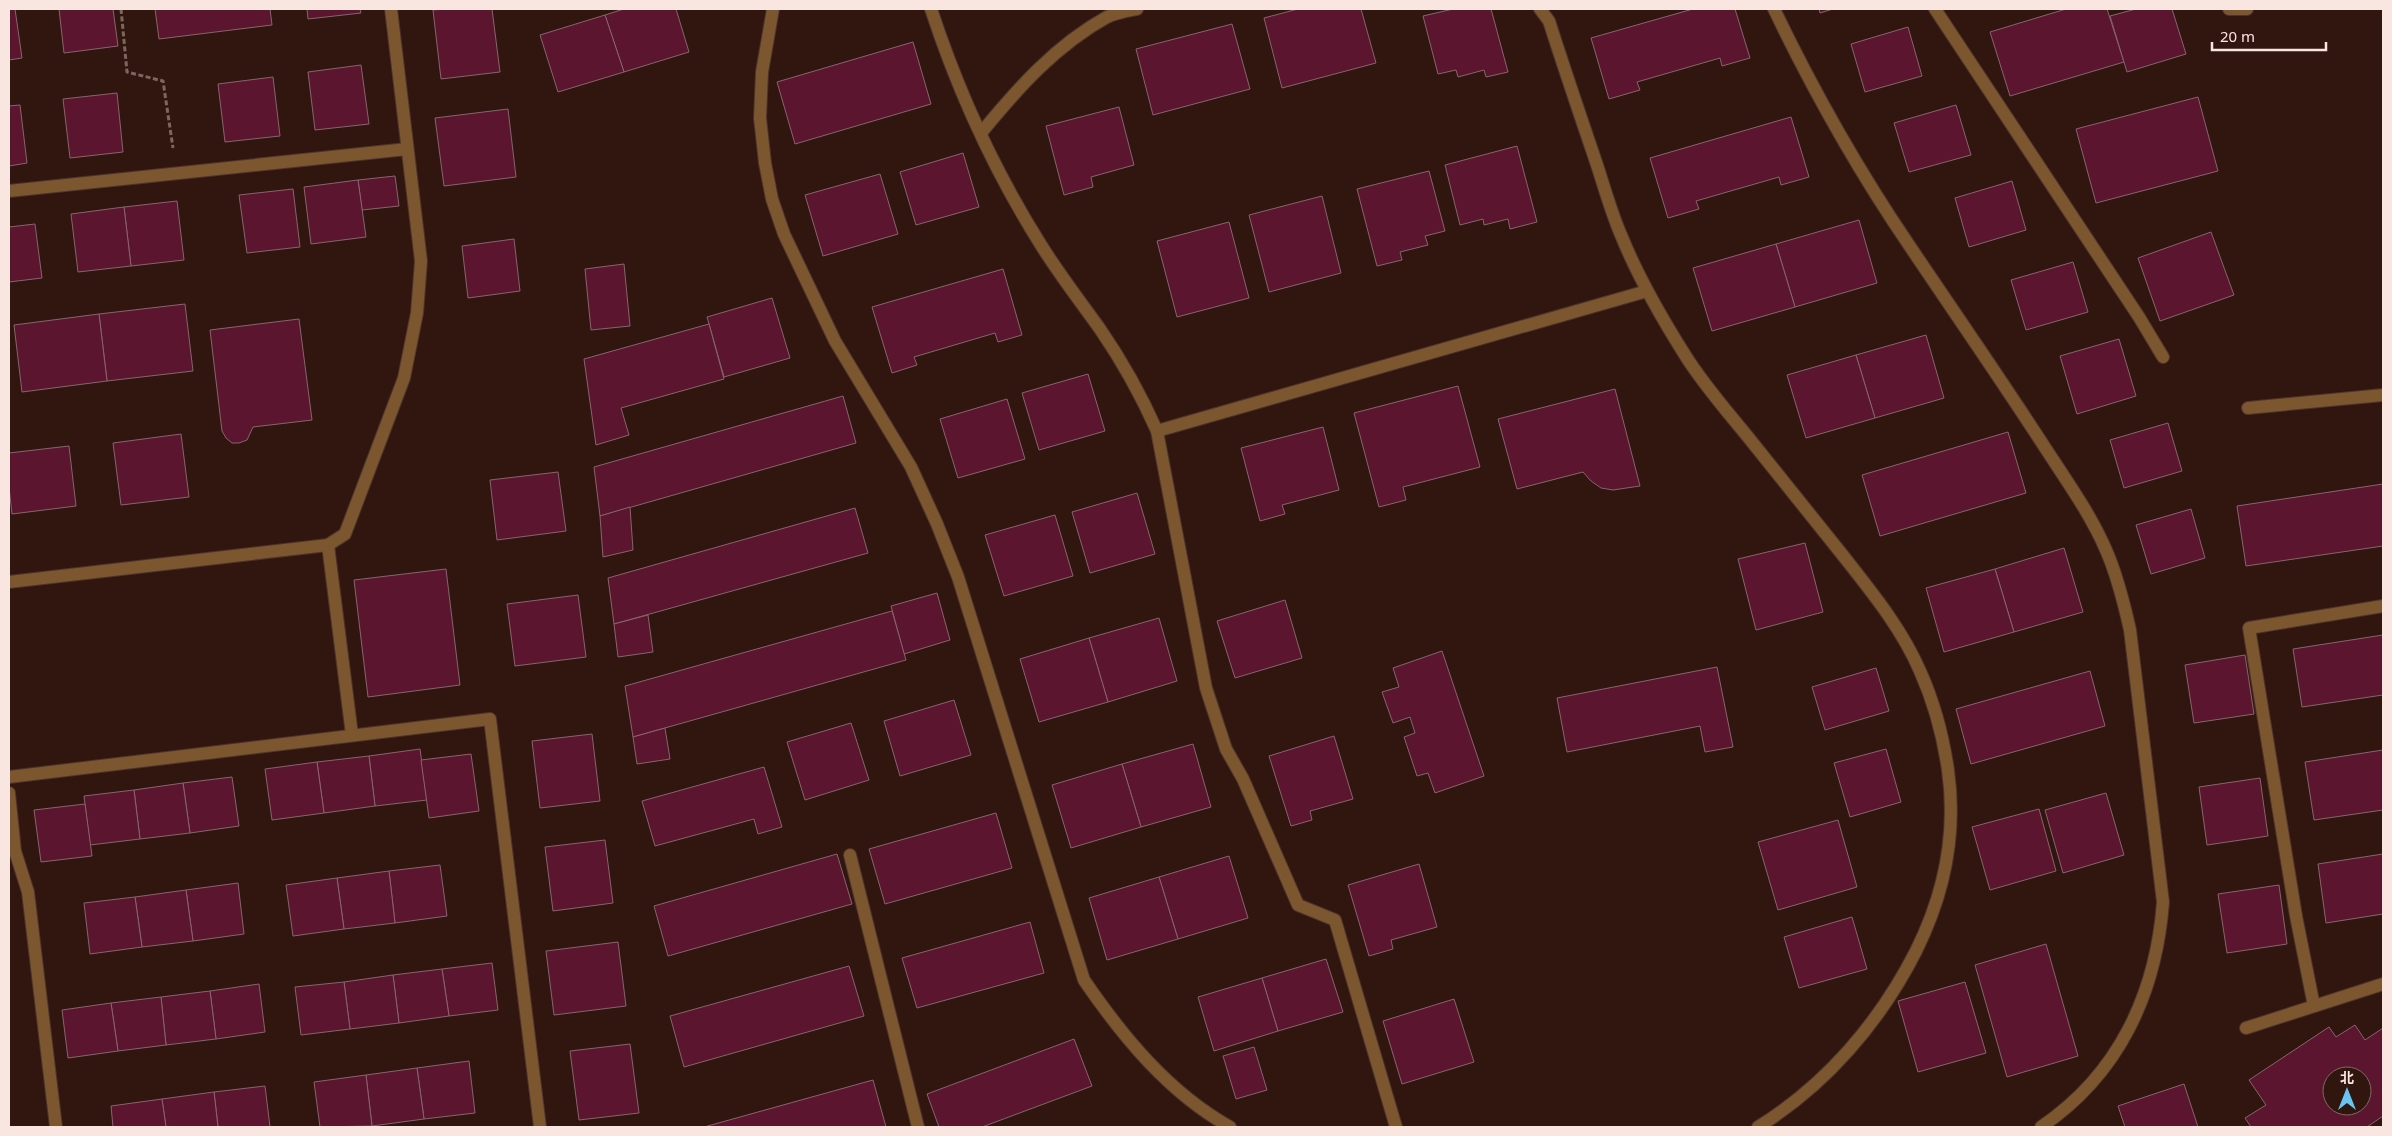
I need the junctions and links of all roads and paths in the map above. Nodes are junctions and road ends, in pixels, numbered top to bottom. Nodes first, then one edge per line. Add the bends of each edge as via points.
1 (121, 9) edge
2 (391, 9) edge
3 (773, 9) edge
4 (931, 9) edge
5 (1136, 9) edge
6 (1540, 9) edge
7 (1774, 9) edge
8 (1935, 9) edge
9 (2230, 9) edge
10 (2247, 9) edge
11 (981, 133) junction
12 (407, 150) junction
13 (177, 174) junction
14 (9, 191) edge
15 (1648, 291) junction
16 (2162, 357) dead end
17 (2383, 395) edge
18 (2248, 408) dead end
19 (1157, 431) junction
20 (328, 545) junction
21 (9, 582) edge
22 (2383, 606) edge
23 (352, 735) junction
24 (9, 777) edge
25 (9, 793) edge
26 (850, 855) dead end
27 (2383, 984) edge
28 (2314, 1006) junction
29 (2246, 1028) dead end
30 (56, 1127) edge
31 (540, 1127) edge
32 (918, 1127) edge
33 (1230, 1127) edge
34 (1396, 1127) edge
35 (1758, 1127) edge
36 (2041, 1127) edge

1 - 13 path via 127,72 162,81
2 - 12 street
3 - 33 street via 762,72 760,118 772,200 784,234 835,341 911,467 937,524 958,577 1084,980 1113,1022 1147,1060 1184,1094
4 - 11 street
5 - 11 street via 1109,16 1045,62
6 - 15 street via 1549,21 1621,235
7 - 36 street via 1801,66 1903,236 1980,347 2089,516 2106,550 2128,621 2163,902 2161,933 2147,992 2130,1028 2097,1078 2058,1116
8 - 16 street via 2139,317
9 - 10 street
11 - 19 street via 1040,245 1100,329 1142,397
12 - 13 street
12 - 20 street via 421,261 404,378 345,534
13 - 14 street
15 - 19 street
15 - 35 street via 1687,358 1878,598 1900,633 1920,669 1934,707 1950,783 1951,823 1946,867 1928,926 1912,958 1888,1000 1859,1039 1796,1101
17 - 18 street
19 - 34 street via 1214,716 1298,905 1335,920
20 - 21 street
20 - 23 street
22 - 28 street via 2249,628
23 - 24 street
23 - 31 street via 490,719
25 - 30 street via 16,851 28,892
26 - 32 street
27 - 28 street
28 - 29 street

